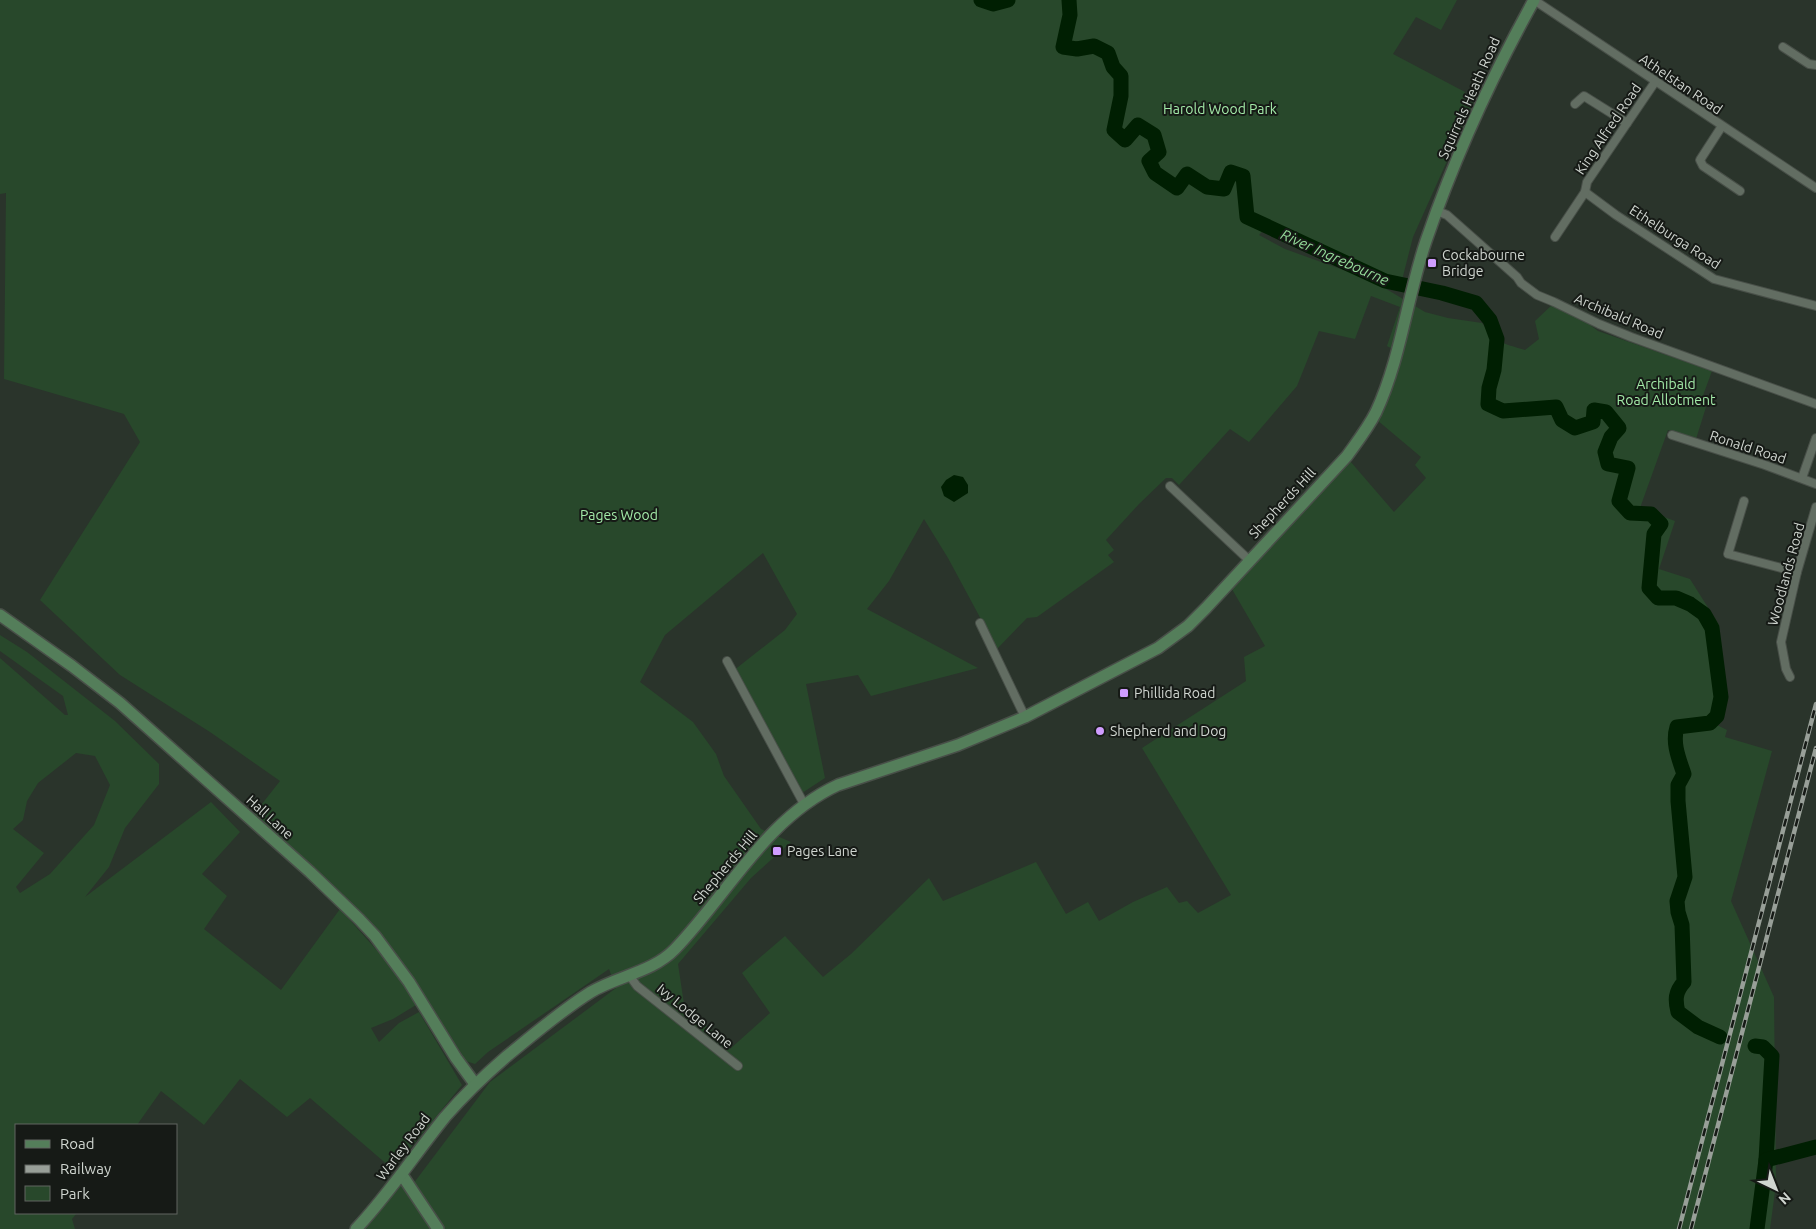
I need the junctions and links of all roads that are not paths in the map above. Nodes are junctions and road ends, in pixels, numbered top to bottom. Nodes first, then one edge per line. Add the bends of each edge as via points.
1 (1534, 0) edge
2 (1783, 47) dead end
3 (1816, 66) edge
4 (1655, 82) junction
5 (1574, 104) dead end
6 (1627, 123) junction
7 (1722, 126) junction
8 (1816, 188) edge
9 (1740, 191) dead end
10 (1585, 192) junction
11 (1437, 211) junction
12 (1555, 237) dead end
13 (1816, 306) edge
14 (1816, 404) edge
15 (1672, 435) dead end
16 (1816, 438) edge
17 (1802, 478) junction
18 (1816, 484) edge
19 (1170, 486) dead end
20 (1744, 501) dead end
21 (1816, 507) edge
22 (1250, 560) junction
23 (1797, 572) junction
24 (0, 615) edge
25 (980, 623) dead end
26 (727, 661) dead end
27 (1790, 677) dead end
28 (1025, 717) junction
29 (804, 804) junction
30 (629, 975) junction
31 (738, 1066) dead end
32 (475, 1084) junction
33 (402, 1175) junction
34 (356, 1229) edge
35 (438, 1229) edge

1 - 4 street, Athelstan Road
1 - 11 street, Squirrels Heath Road via 1484,96
2 - 3 street
4 - 6 street, King Alfred Road
4 - 7 street, Athelstan Road
5 - 6 street via 1584,96
6 - 10 street, King Alfred Road via 1588,182
7 - 8 street, Athelstan Road
7 - 9 street via 1700,160
10 - 12 street, King Alfred Road
10 - 13 street, Ethelburga Road via 1714,279
11 - 14 street, Archibald Road via 1447,215 1537,295 1631,337
11 - 22 street, Shepherds Hill via 1385,389 1375,412 1346,456
15 - 17 street, Ronald Road
16 - 17 street
17 - 18 street, Ronald Road
19 - 22 street
20 - 23 street via 1728,554
21 - 23 street, Woodlands Road
22 - 28 street, Shepherds Hill via 1174,638
23 - 27 street, Woodlands Road via 1781,642
24 - 32 street, Hall Lane via 120,703 340,900 375,936 396,964
25 - 28 street
26 - 29 street
28 - 29 street, Shepherds Hill via 958,745 838,785
29 - 30 street, Shepherds Hill via 766,840 674,950
30 - 31 street, Ivy Lodge Lane via 637,986
30 - 32 street, Shepherds Hill via 603,985 575,1003
32 - 33 street, Warley Road via 446,1116
33 - 34 street, Warley Road
33 - 35 street

